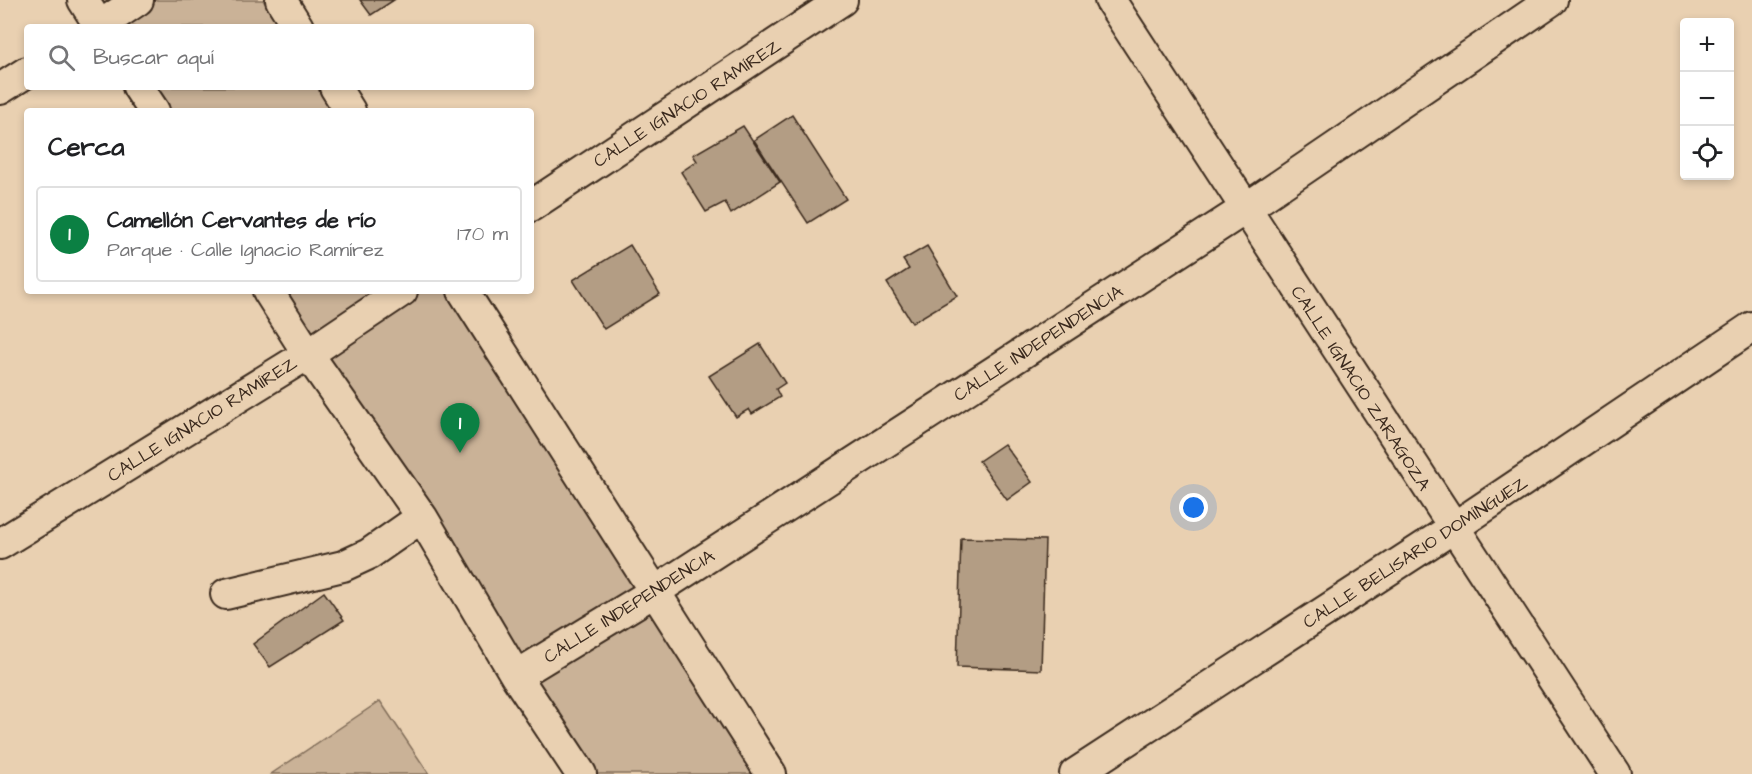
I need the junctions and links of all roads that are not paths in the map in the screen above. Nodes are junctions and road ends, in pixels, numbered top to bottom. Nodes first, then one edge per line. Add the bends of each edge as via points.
1 (83, 0) edge
2 (138, 0) edge
3 (281, 0) edge
4 (842, 0) edge
5 (1110, 0) edge
6 (1552, 0) edge
7 (97, 24) edge
8 (103, 24) edge
9 (296, 24) edge
10 (24, 74) edge
11 (0, 88) edge
12 (140, 90) edge
13 (337, 90) edge
14 (152, 108) edge
15 (348, 108) edge
16 (534, 204) edge
17 (1245, 209) junction
18 (270, 294) edge
19 (398, 294) edge
20 (465, 294) edge
21 (1752, 327) edge
22 (308, 354) junction
23 (422, 518) junction
24 (1453, 528) junction
25 (0, 544) edge
26 (654, 592) junction
27 (226, 594) dead end
28 (516, 676) junction
29 (581, 774) edge
30 (771, 774) edge
31 (1075, 774) edge
32 (1615, 774) edge

1 - 7 street
2 - 8 street
3 - 9 street
4 - 16 street, CALLE IGNACIO RAMÍREZ
5 - 17 street, CALLE IGNACIO ZARAGOZA
6 - 17 street, CALLE INDEPENDENCIA
10 - 11 street
12 - 14 street
13 - 15 street
17 - 24 street, CALLE IGNACIO ZARAGOZA
17 - 26 street, CALLE INDEPENDENCIA
18 - 22 street
19 - 22 street, CALLE IGNACIO RAMÍREZ
20 - 26 street
21 - 24 street, CALLE BELISARIO DOMÍNGUEZ
22 - 23 street
22 - 25 street, CALLE IGNACIO RAMÍREZ
23 - 27 street via 369,554 343,566
23 - 28 street
24 - 31 street, CALLE BELISARIO DOMÍNGUEZ
24 - 32 street, CALLE IGNACIO ZARAGOZA
26 - 28 street, CALLE INDEPENDENCIA
26 - 30 street
28 - 29 street

